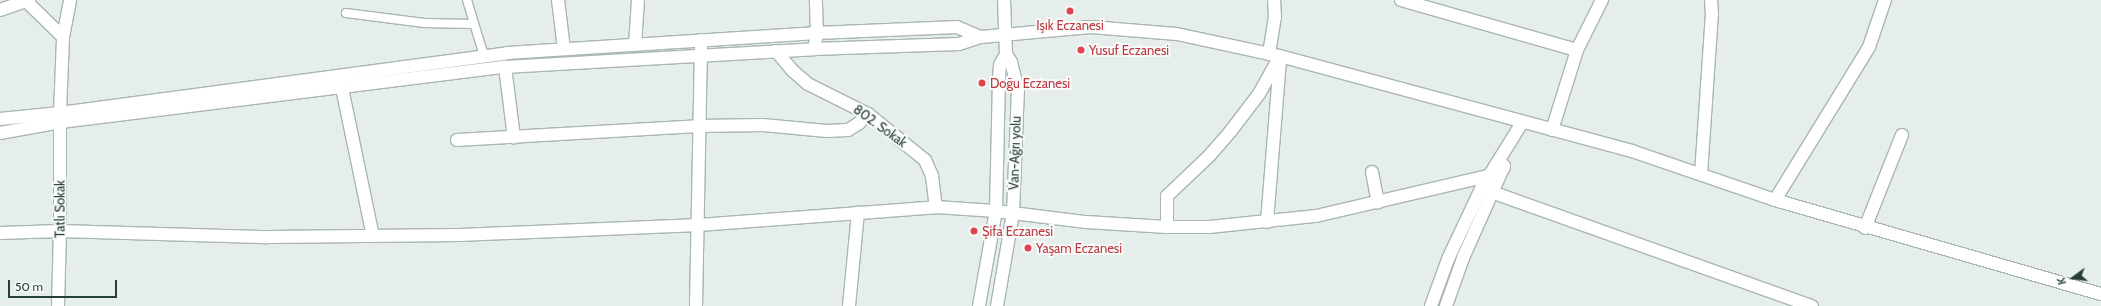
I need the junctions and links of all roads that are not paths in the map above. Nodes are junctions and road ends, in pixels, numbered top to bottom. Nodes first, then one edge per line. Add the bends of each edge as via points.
1 (27, 0) edge
2 (70, 0) edge
3 (467, 0) edge
4 (558, 0) edge
5 (638, 0) edge
6 (816, 0) edge
7 (1004, 0) edge
8 (1274, 0) edge
9 (1401, 0) edge
10 (1602, 0) edge
11 (1711, 0) edge
12 (1886, 0) edge
13 (0, 10) edge
14 (346, 13) dead end
15 (474, 24) junction
16 (817, 33) junction
17 (1006, 34) junction
18 (63, 37) junction
19 (981, 37) junction
20 (701, 40) junction
21 (635, 45) junction
22 (564, 49) junction
23 (814, 49) junction
24 (1577, 50) junction
25 (776, 51) junction
26 (1006, 54) junction
27 (1275, 55) junction
28 (484, 56) junction
29 (702, 56) junction
30 (505, 67) junction
31 (342, 88) junction
32 (868, 114) junction
33 (60, 117) junction
34 (0, 118) edge
35 (1522, 123) junction
36 (698, 126) junction
37 (1552, 130) junction
38 (0, 133) edge
39 (1902, 134) dead end
40 (514, 137) junction
41 (457, 140) dead end
42 (1503, 169) junction
43 (1372, 172) dead end
44 (1701, 174) junction
45 (1488, 176) junction
46 (1481, 189) junction
47 (1492, 193) junction
48 (1775, 200) junction
49 (1378, 202) junction
50 (936, 207) junction
51 (996, 211) junction
52 (858, 212) junction
53 (1013, 213) junction
54 (1267, 222) junction
55 (699, 225) junction
56 (1167, 227) junction
57 (1865, 228) junction
58 (60, 231) junction
59 (0, 233) edge
60 (373, 236) junction
61 (2080, 288) junction
62 (2101, 294) edge
63 (2101, 299) edge
64 (58, 306) edge
65 (696, 306) edge
66 (849, 306) edge
67 (978, 306) edge
68 (997, 306) edge
69 (1431, 306) edge
70 (1446, 306) edge
71 (1812, 306) edge

1 - 13 street
1 - 18 street
2 - 18 street, Tatlı Sokak
3 - 15 lane
4 - 22 street
5 - 21 street
6 - 16 street
7 - 17 street, Van-Ağrı yolu
8 - 27 street
9 - 24 street
10 - 24 street
11 - 44 street
12 - 48 street via 1869,47
14 - 15 lane via 424,23
15 - 28 lane
16 - 19 street via 957,27
16 - 20 street
16 - 23 street
17 - 19 street
17 - 26 street, Van-Ağrı yolu
17 - 27 street via 1091,27 1177,34
18 - 33 street, Tatlı Sokak
19 - 23 street via 960,44
20 - 21 street
20 - 29 street
21 - 22 street
22 - 28 street
23 - 25 street
24 - 37 street
25 - 29 street
25 - 32 street, 802. Sokak via 808,84
26 - 51 street via 1000,65 999,77
26 - 53 street, Van-Ağrı yolu via 1015,73 1018,90
27 - 35 street
27 - 54 street
27 - 56 street via 1259,94 1230,132 1167,196
28 - 33 street
29 - 30 street
29 - 36 street
30 - 31 street
30 - 40 street
31 - 33 street
31 - 60 street
32 - 36 street via 848,130 826,131 763,125
32 - 50 street, 802. Sokak via 929,165
33 - 34 street
33 - 38 street
33 - 58 street, Tatlı Sokak
35 - 37 street
35 - 42 street
35 - 45 street
36 - 40 street
36 - 55 street
37 - 44 street via 1632,151
39 - 57 street
40 - 41 street
42 - 45 street
42 - 47 street
43 - 49 street
44 - 48 street
45 - 46 street
45 - 49 street
46 - 47 street
46 - 69 street via 1448,259
47 - 70 street via 1463,258
47 - 71 street
48 - 57 street
49 - 54 street via 1316,216
50 - 51 street
50 - 52 street
51 - 53 street
51 - 67 street
52 - 55 street
52 - 66 street
53 - 56 street via 1086,222
53 - 68 street, Van-Ağrı yolu
54 - 56 street via 1209,227
55 - 60 street
55 - 65 street
57 - 61 street
58 - 59 street
58 - 60 street via 268,237
58 - 64 street, Tatlı Sokak
61 - 62 street
61 - 63 street

